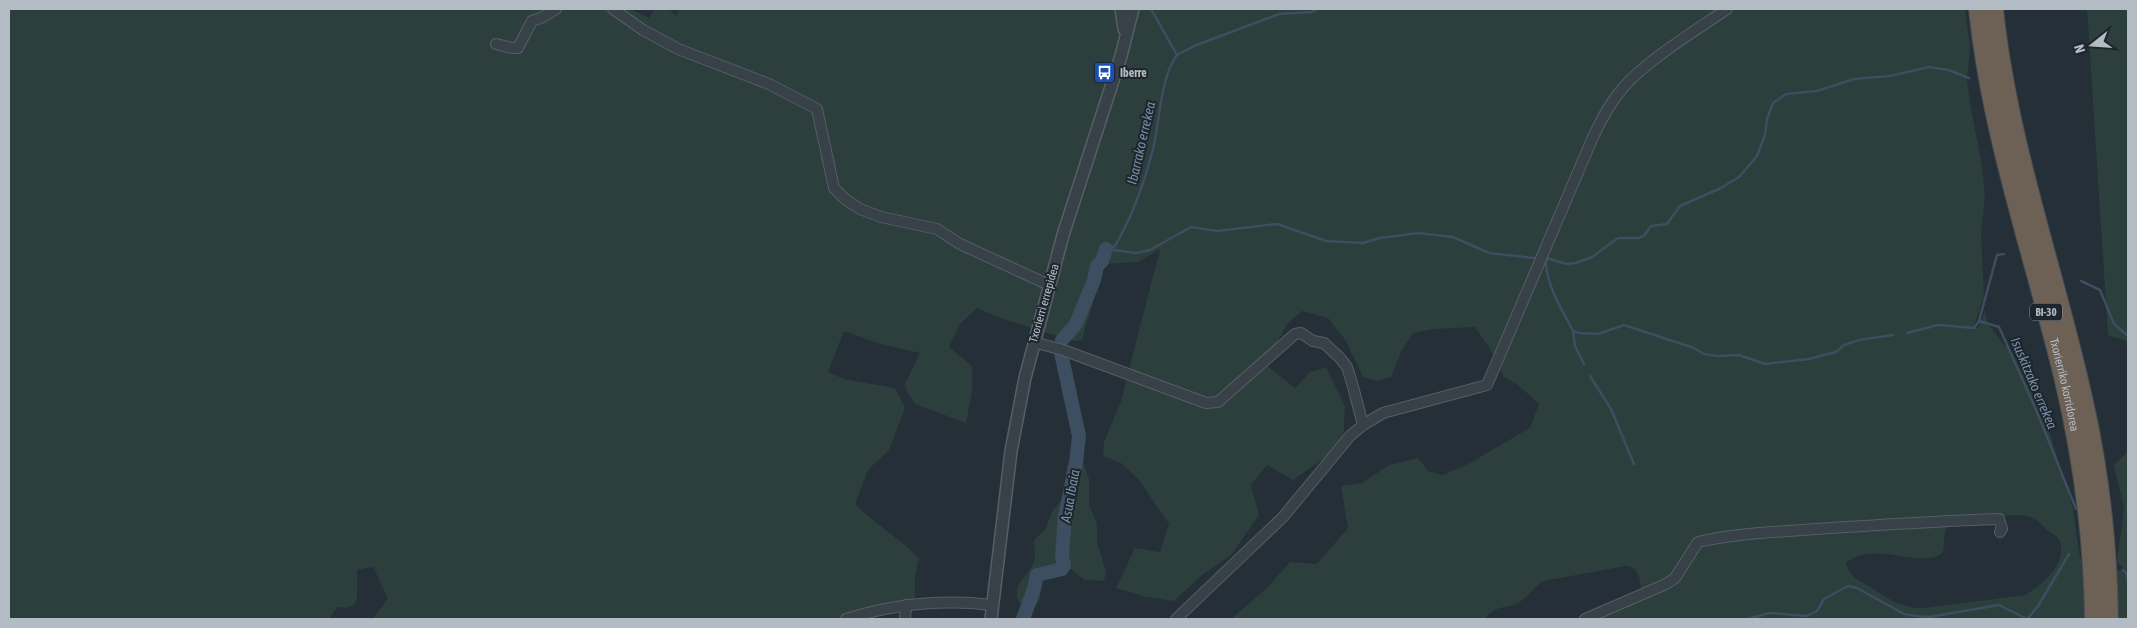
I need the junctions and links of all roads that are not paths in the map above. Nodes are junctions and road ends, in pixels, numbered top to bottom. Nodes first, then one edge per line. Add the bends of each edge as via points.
1 (556, 9) edge
2 (613, 9) edge
3 (1121, 9) edge
4 (1132, 9) edge
5 (1727, 9) edge
6 (1978, 9) edge
7 (1994, 9) edge
8 (1124, 39) junction
9 (496, 44) dead end
10 (1049, 285) junction
11 (1033, 342) junction
12 (1363, 425) junction
13 (2000, 532) dead end
14 (906, 605) junction
15 (992, 605) junction
16 (846, 619) edge
17 (905, 619) edge
18 (991, 619) edge
19 (1176, 619) edge
20 (1584, 619) edge
21 (2094, 619) edge
22 (2109, 619) edge

1 - 9 street via 532,22 518,48
2 - 10 street via 678,49 769,84 817,109 834,188 860,209 881,217 937,228 960,244
3 - 8 street
4 - 8 street, Txorierri errepidea
5 - 12 street via 1639,71 1618,92 1593,137 1487,385 1383,413
6 - 21 highway, Txorierriko korridorea / BI-30 via 1998,132 2074,428 2089,529
7 - 22 highway, Txorierriko korridorea / BI-30 via 2013,128 2089,425 2104,528
8 - 10 street, Txorierri errepidea
10 - 11 street, Txorierri errepidea
11 - 12 street via 1213,403 1259,368 1295,334 1301,333 1313,341 1324,343 1347,367
11 - 15 street, Txorierri errepidea via 1011,451
12 - 19 street via 1350,436 1283,517
13 - 20 street via 1999,519 1708,539 1698,542 1675,578 1666,584
14 - 15 street
14 - 16 street
14 - 17 street
15 - 18 street, Txorierri errepidea

